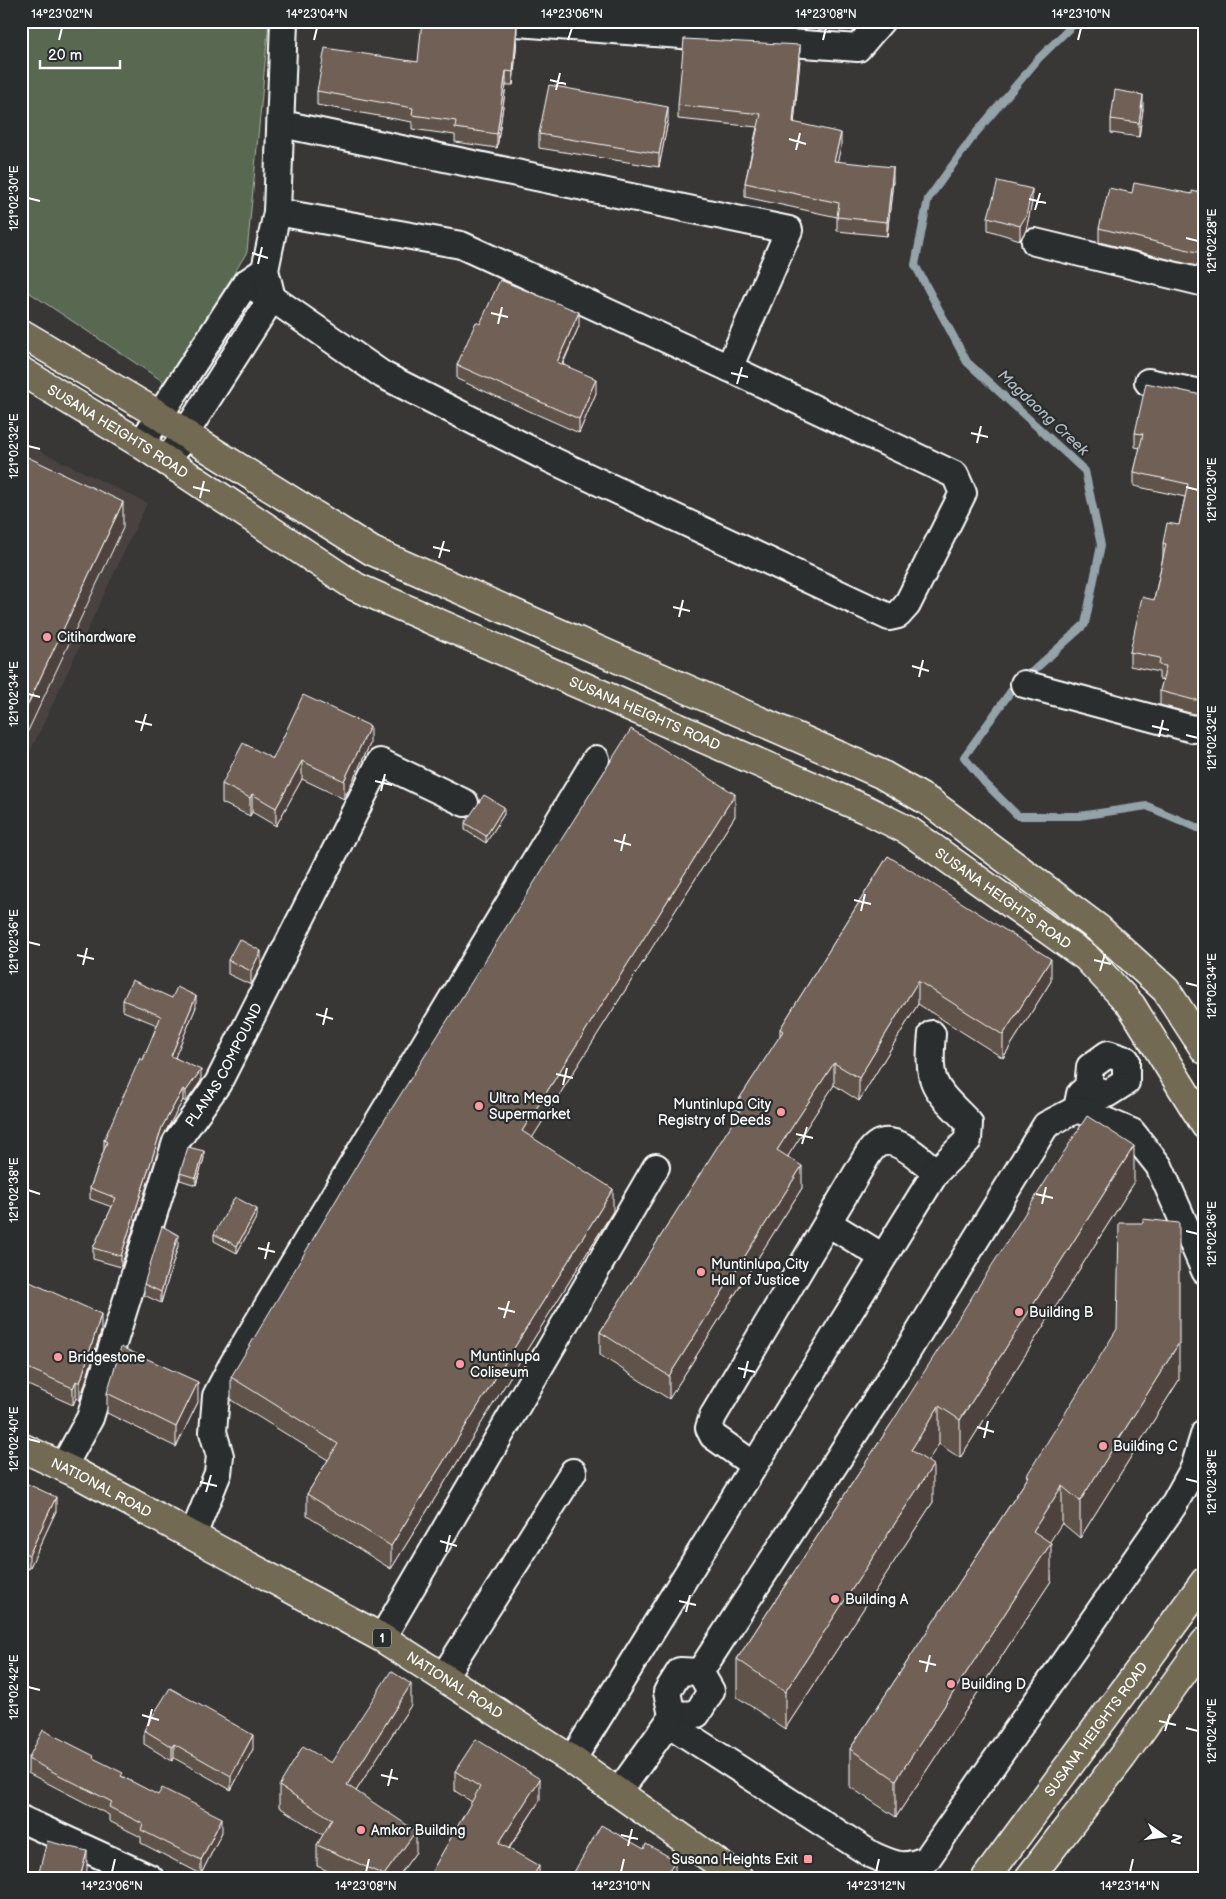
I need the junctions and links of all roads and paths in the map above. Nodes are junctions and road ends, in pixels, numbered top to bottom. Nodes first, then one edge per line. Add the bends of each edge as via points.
1 (284, 21) edge
2 (489, 21) edge
3 (881, 21) edge
4 (282, 124) junction
5 (277, 212) junction
6 (1035, 242) dead end
7 (256, 276) junction
8 (1205, 283) edge
9 (272, 298) junction
10 (21, 332) edge
11 (729, 368) junction
12 (27, 381) edge
13 (1148, 382) edge
14 (1205, 394) edge
15 (161, 416) junction
16 (185, 434) junction
17 (141, 444) junction
18 (167, 462) junction
19 (1024, 684) dead end
20 (1205, 727) edge
21 (596, 759) dead end
22 (465, 803) dead end
23 (932, 1034) dead end
24 (1152, 1039) junction
25 (1205, 1050) edge
26 (1082, 1098) junction
27 (1205, 1125) edge
28 (656, 1167) dead end
29 (936, 1172) junction
30 (828, 1223) junction
31 (883, 1257) junction
32 (1205, 1271) edge
33 (1205, 1432) edge
34 (21, 1448) edge
35 (754, 1465) junction
36 (63, 1467) junction
37 (573, 1472) dead end
38 (193, 1535) junction
39 (1205, 1581) edge
40 (382, 1638) junction
41 (1205, 1642) edge
42 (444, 1676) junction
43 (670, 1719) junction
44 (572, 1760) junction
45 (618, 1793) junction
46 (21, 1819) edge
47 (149, 1877) edge
48 (739, 1878) edge
49 (986, 1878) edge
50 (1029, 1878) edge

1 - 4 street
2 - 3 street via 858,48
4 - 5 street
4 - 11 street via 789,230
5 - 7 street
5 - 11 street via 461,245
6 - 8 street
7 - 9 street
7 - 15 street
9 - 11 street via 392,379 559,463 888,617 898,615 908,605 962,492 955,475
9 - 16 street
10 - 15 main road
12 - 17 main road, SUSANA HEIGHTS ROAD
13 - 14 street
15 - 16 main road
15 - 17 street
16 - 18 street
16 - 25 main road via 372,551 881,774 931,803 1099,929 1166,990
17 - 18 main road, SUSANA HEIGHTS ROAD
18 - 24 main road, SUSANA HEIGHTS ROAD via 356,587 909,831 1086,957 1131,1005
19 - 20 street via 1193,729
21 - 38 street via 231,1367 216,1396 213,1432 220,1456 218,1472
22 - 36 street, PLANAS COMPOUND via 380,762 218,1083 176,1142 90,1418
23 - 29 street via 929,1064 935,1088 969,1123 968,1140
24 - 26 street via 1126,1060 1126,1082 1107,1094
24 - 27 main road, SUSANA HEIGHTS ROAD
26 - 32 street via 1132,1132 1159,1166
26 - 43 street via 1046,1125 899,1364 700,1672 711,1691 697,1714
28 - 40 street
29 - 30 street via 900,1145 888,1141 877,1144
29 - 31 street
30 - 31 street
30 - 35 street via 713,1416 709,1428 713,1436
31 - 35 street
33 - 43 street via 1194,1468 1173,1506 927,1859 911,1866 892,1864 872,1855
34 - 36 main road, NATIONAL ROAD / 1
35 - 44 street
36 - 38 main road, NATIONAL ROAD / 1
37 - 42 street
38 - 40 main road, NATIONAL ROAD / 1
39 - 49 main road, SUSANA HEIGHTS ROAD
40 - 42 main road, NATIONAL ROAD / 1
41 - 50 main road
42 - 44 main road, NATIONAL ROAD / 1
43 - 45 street
44 - 45 main road, NATIONAL ROAD / 1
45 - 48 main road, NATIONAL ROAD / 1
46 - 47 street

